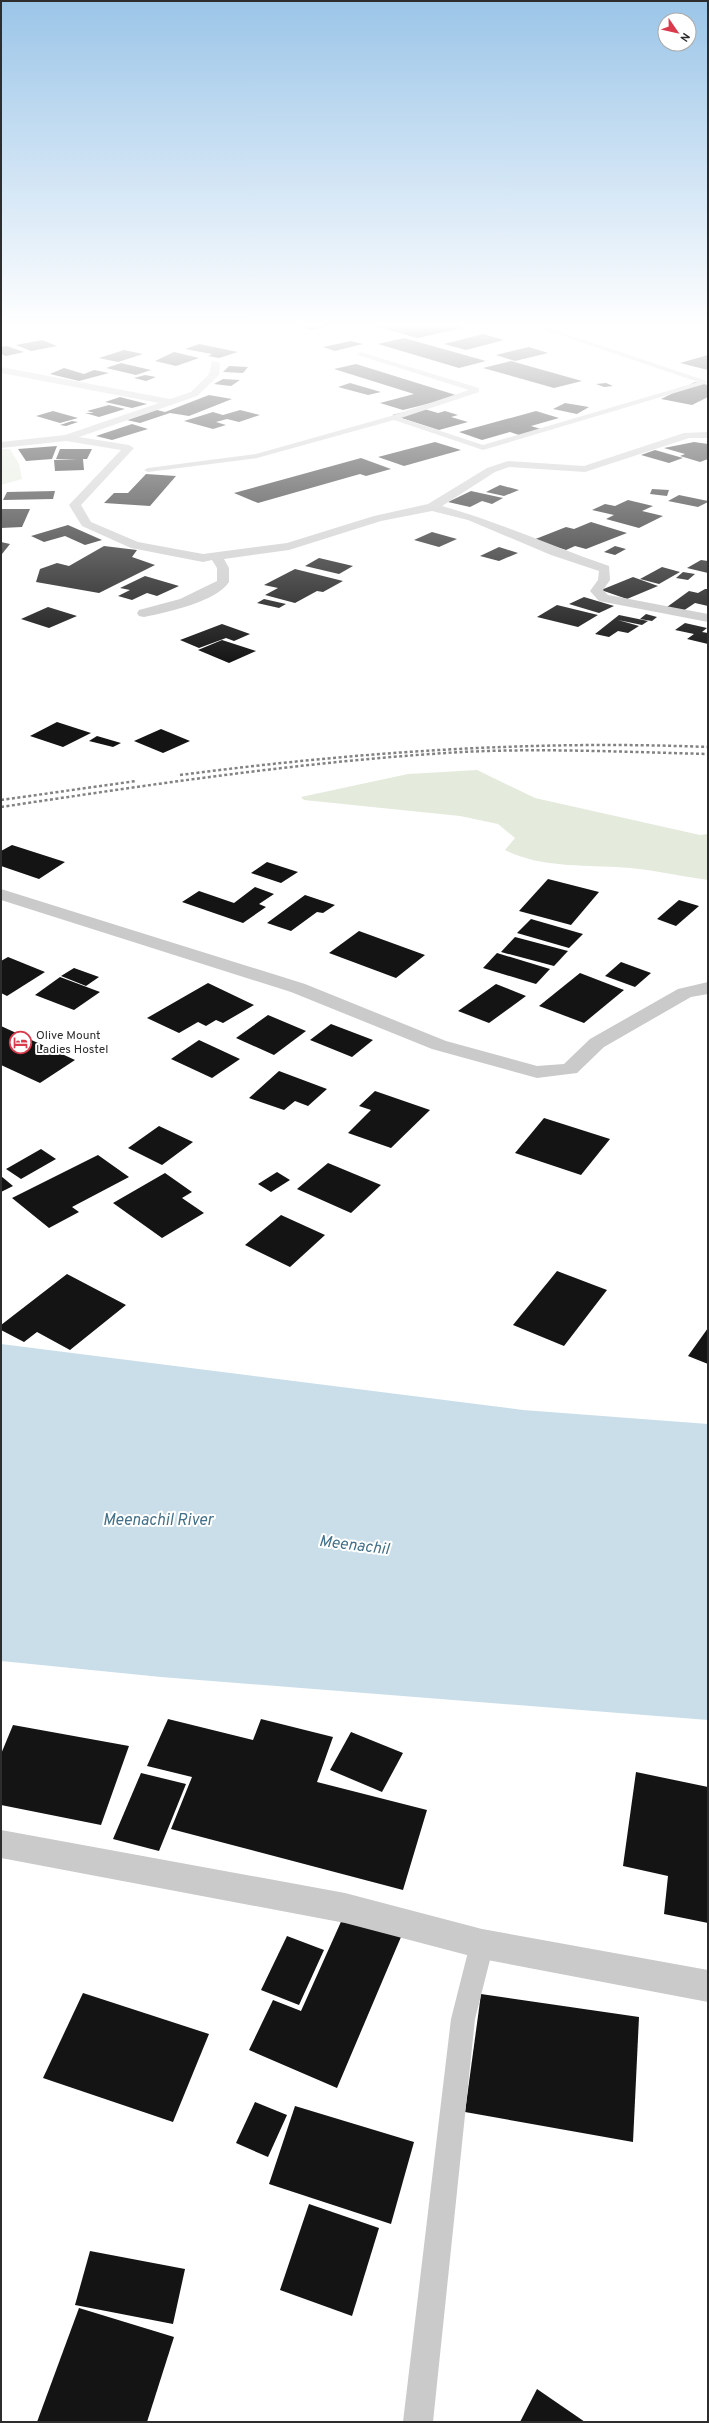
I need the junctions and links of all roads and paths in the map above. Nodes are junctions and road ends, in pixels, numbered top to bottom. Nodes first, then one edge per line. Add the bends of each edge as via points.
1 (66, 438) joint
2 (322, 438) edge
3 (454, 438) edge
4 (516, 438) edge
5 (678, 438) edge
6 (1, 445) edge
7 (148, 470) dead end
8 (432, 507) junction
9 (216, 556) junction
10 (144, 613) dead end
11 (708, 618) edge
12 (1, 894) edge
13 (708, 988) edge
14 (1, 1844) edge
15 (482, 1944) junction
16 (708, 1986) edge
17 (418, 2422) edge

1 - 6 street
1 - 9 street via 129,448 75,505 86,524 135,545 203,558
2 - 7 lane via 257,456
3 - 4 lane via 483,448
5 - 8 street via 585,469 508,464 491,470
8 - 9 street via 378,518 289,546
8 - 11 street via 472,518 555,552 605,569 604,580 596,591 604,598
9 - 10 street via 221,561 225,573 223,582 165,608
12 - 13 street via 298,988 438,1045 537,1072 570,1068 597,1043 685,993
14 - 15 street via 346,1908
15 - 16 street
15 - 17 lane via 463,2019

